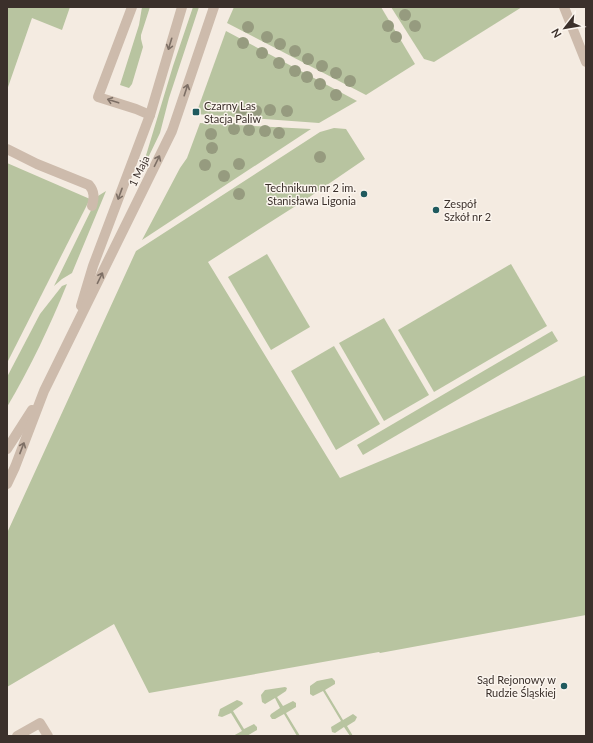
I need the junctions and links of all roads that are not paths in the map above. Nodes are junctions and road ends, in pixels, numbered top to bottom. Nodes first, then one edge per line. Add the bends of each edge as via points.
1 (132, 7) edge
2 (182, 7) edge
3 (214, 7) edge
4 (564, 7) edge
5 (586, 62) edge
6 (150, 115) junction
7 (7, 149) edge
8 (92, 206) dead end
9 (70, 338) junction
10 (44, 391) junction
11 (7, 449) edge
12 (7, 484) edge
13 (17, 736) edge
14 (48, 736) edge

6 -> 1 street via 136,108 98,97
2 -> 6 street, 1 Maja
9 -> 3 street, 1 Maja via 172,131
4 - 5 street
6 -> 9 street, 1 Maja via 93,266
7 - 8 street via 89,185 95,197
9 - 10 street, 1 Maja
10 - 11 street, 1 Maja
12 -> 10 street, 1 Maja
13 - 14 street via 40,723

